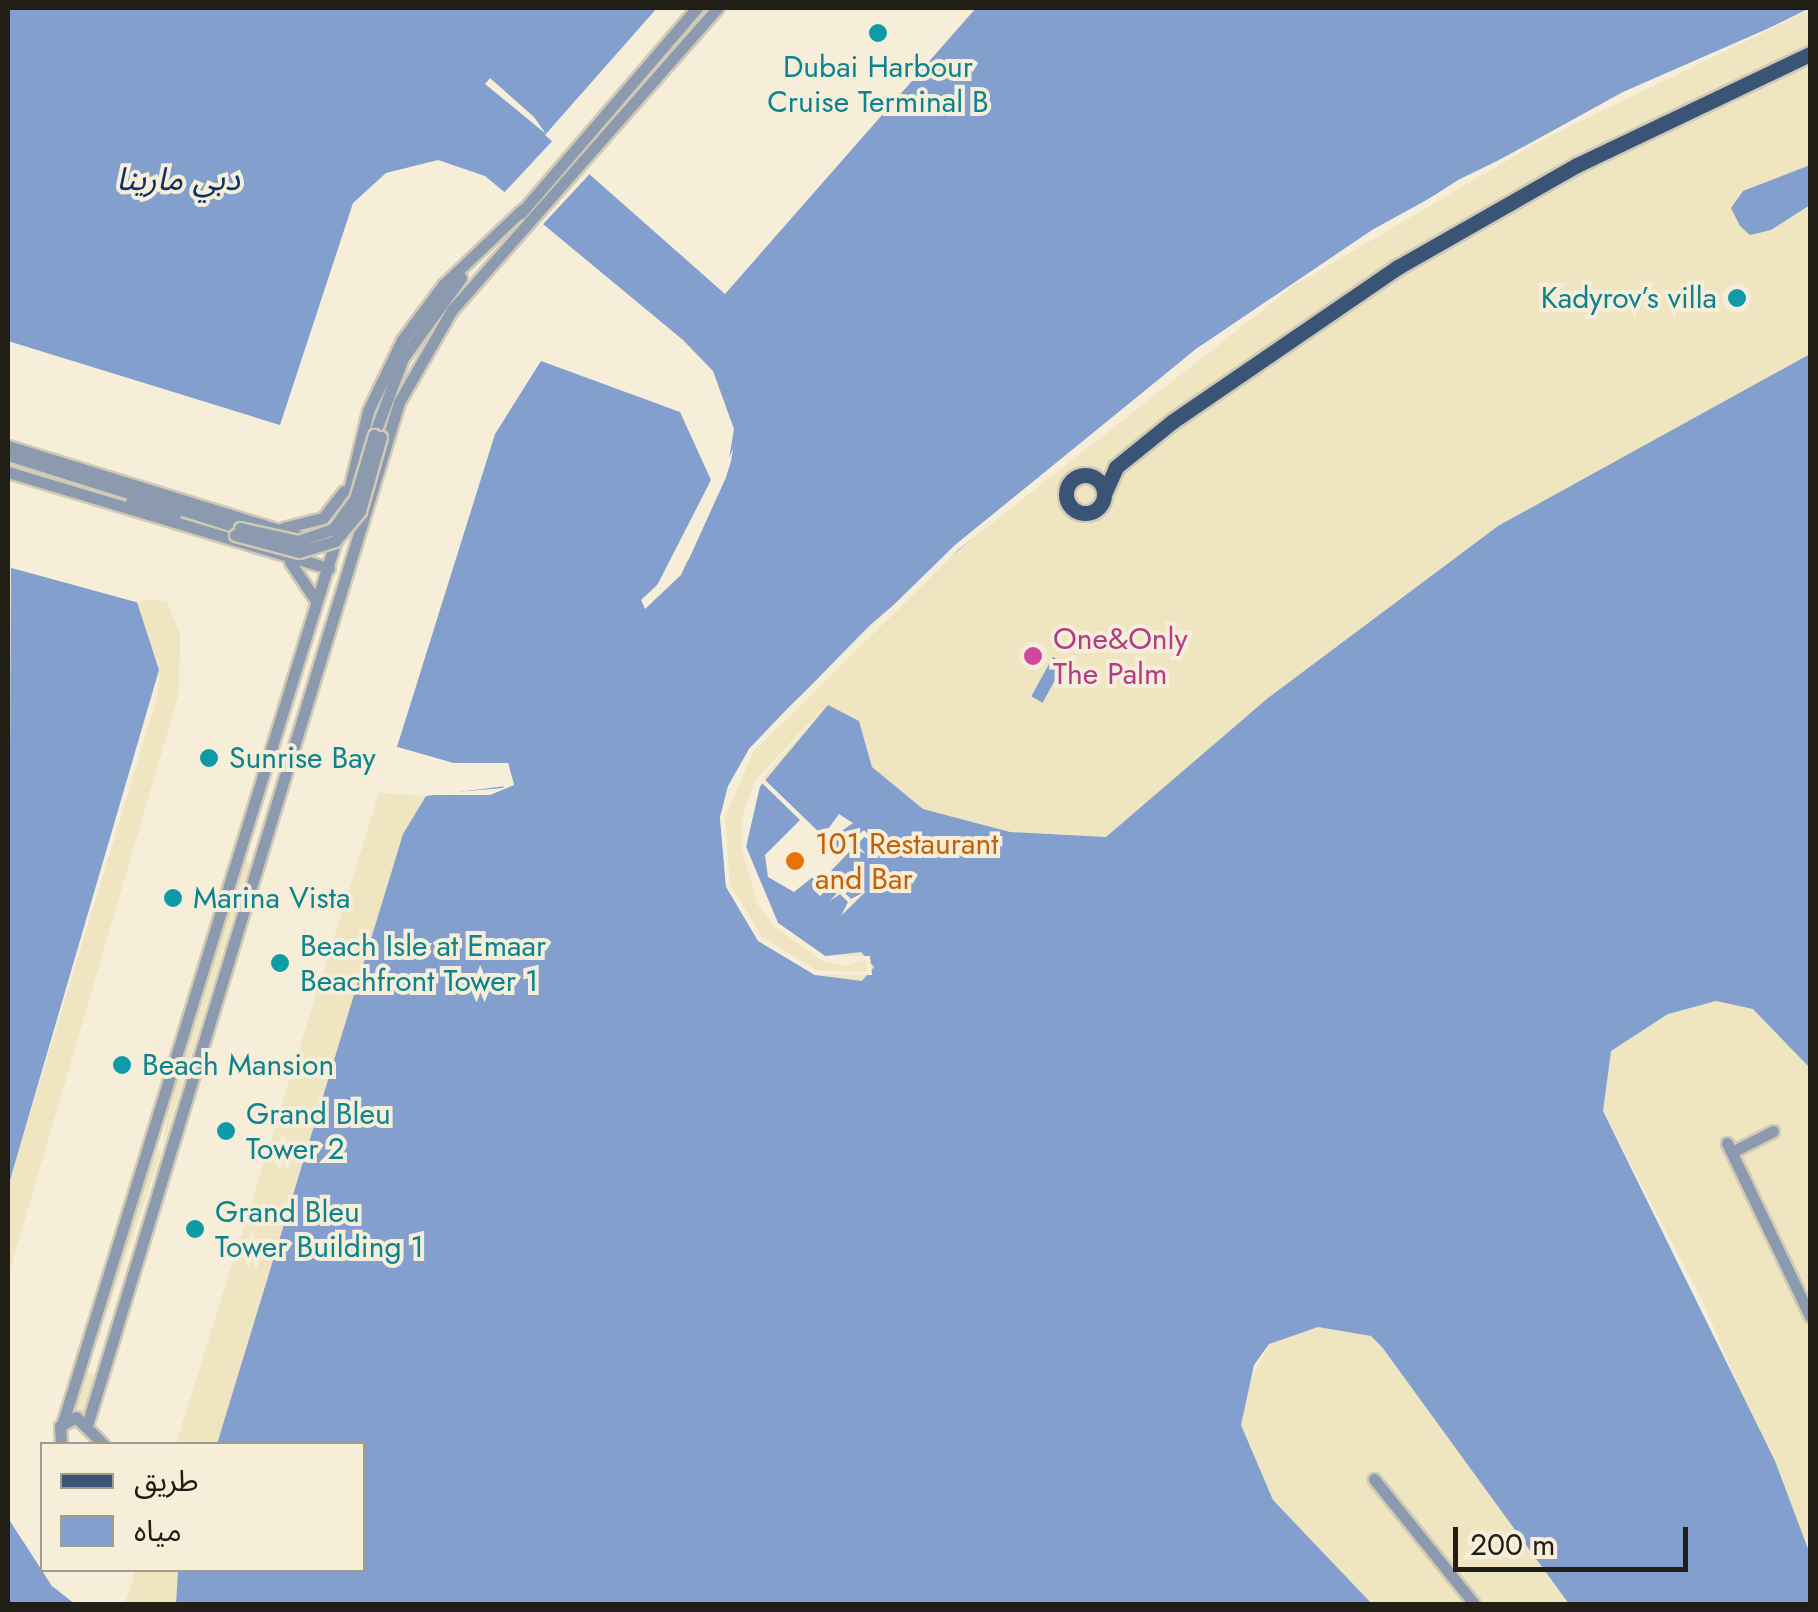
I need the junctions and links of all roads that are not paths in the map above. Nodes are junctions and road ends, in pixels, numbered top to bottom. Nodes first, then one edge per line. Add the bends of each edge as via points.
1 (697, 8) edge
2 (718, 8) edge
3 (1810, 54) edge
4 (523, 209) junction
5 (536, 218) junction
6 (377, 436) junction
7 (8, 446) edge
8 (8, 455) edge
9 (1121, 462) junction
10 (8, 463) edge
11 (112, 468) dead end
12 (8, 472) edge
13 (96, 473) junction
14 (1089, 475) junction
15 (351, 478) junction
16 (1105, 492) junction
17 (161, 520) junction
18 (147, 524) dead end
19 (275, 528) junction
20 (238, 532) junction
21 (333, 547) junction
22 (264, 551) junction
23 (351, 553) junction
24 (326, 567) junction
25 (344, 572) junction
26 (316, 600) junction
27 (242, 834) junction
28 (253, 862) junction
29 (164, 1081) junction
30 (187, 1110) dead end
31 (175, 1119) junction
32 (1773, 1131) dead end
33 (166, 1148) junction
34 (150, 1200) junction
35 (155, 1215) dead end
36 (1810, 1316) edge
37 (88, 1338) junction
38 (98, 1371) junction
39 (63, 1422) junction
40 (88, 1422) junction
41 (61, 1442) edge
42 (102, 1442) edge
43 (1374, 1479) dead end
44 (1474, 1604) edge

1 - 4 street
2 - 5 street
3 - 9 main road via 1457,232 1269,352
4 - 6 street via 424,322
4 - 15 street via 409,328 374,394
5 - 6 street via 434,322
5 - 23 street via 418,362
6 - 20 street, bridge via 355,499 334,528 298,541
7 - 13 street
8 - 20 street
9 - 14 main road
9 - 16 main road
10 - 20 street
11 - 13 street
12 - 17 street
13 - 19 street
14 - 16 main road
14 - 16 main road via 1068,485 1072,508 1096,510
15 - 19 street via 323,518
15 - 21 street
17 - 18 street
17 - 22 street
19 - 21 street
21 - 23 street
21 - 24 street
22 - 24 street
22 - 26 street via 300,568
23 - 25 street
24 - 25 street
24 - 26 street
25 - 28 street
26 - 27 street
27 - 28 street via 239,870
27 - 29 street
28 - 31 street
29 - 33 street via 153,1144
29 - 37 street
30 - 31 street
31 - 33 street
32 - 36 street via 1730,1148
33 - 34 street
34 - 35 street
34 - 38 street
37 - 38 street via 84,1368
37 - 39 street
38 - 40 street
39 - 40 street
39 - 41 street
40 - 42 street
43 - 44 street

